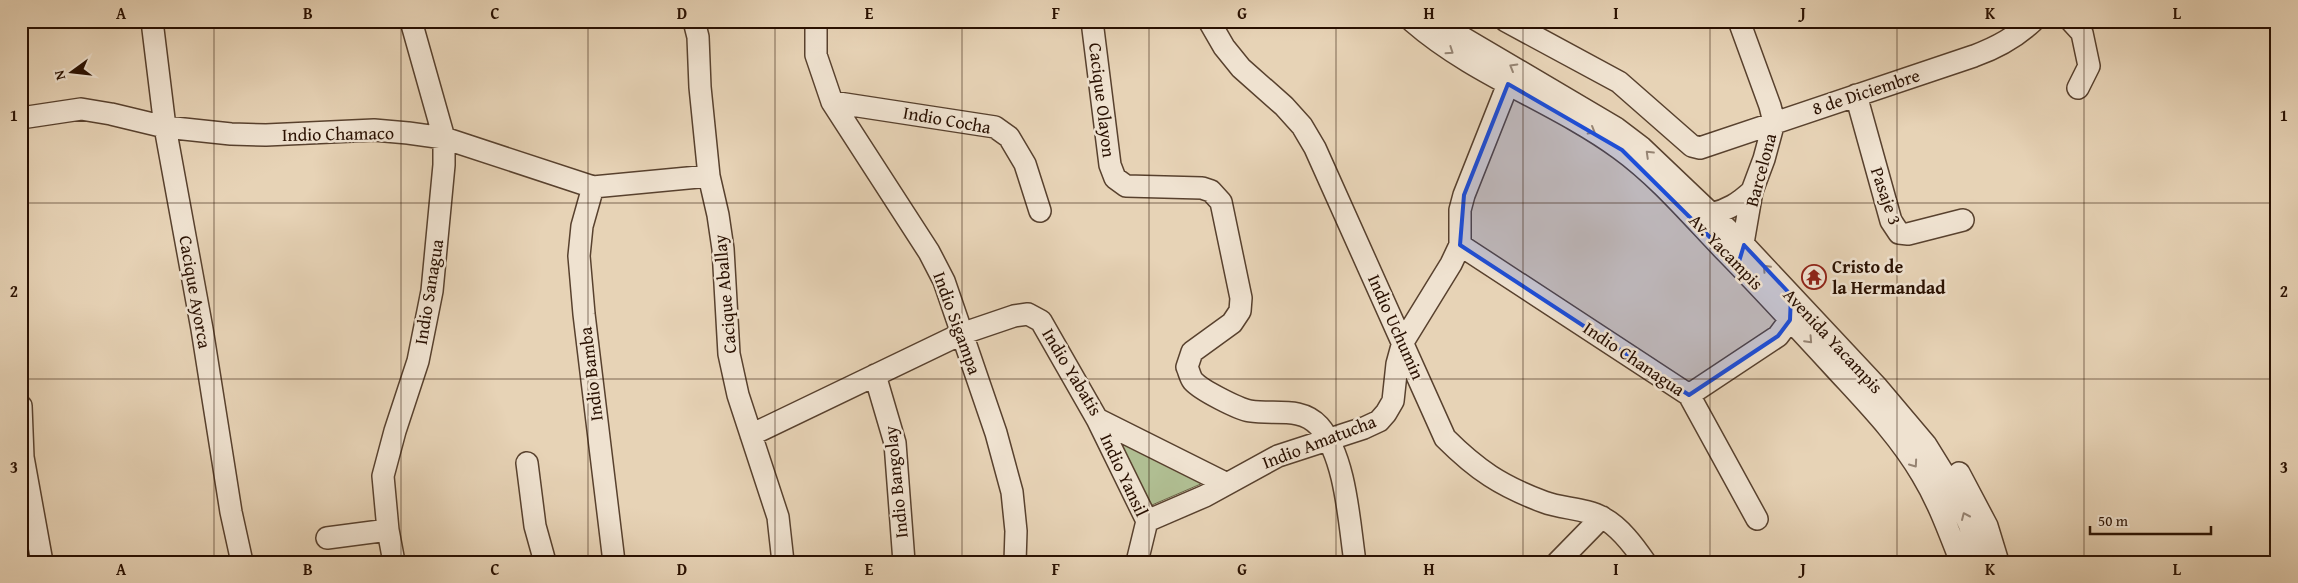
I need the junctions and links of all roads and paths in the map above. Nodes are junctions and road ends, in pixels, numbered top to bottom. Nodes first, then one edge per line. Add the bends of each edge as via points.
1 (152, 21) edge
2 (411, 21) edge
3 (694, 21) edge
4 (1092, 21) edge
5 (1209, 21) edge
6 (1412, 21) edge
7 (1441, 21) edge
8 (1506, 21) edge
9 (1739, 21) edge
10 (2033, 21) edge
11 (2071, 21) edge
12 (811, 25) edge
13 (1508, 84) junction
14 (2078, 88) dead end
15 (1856, 95) junction
16 (832, 102) junction
17 (21, 118) edge
18 (1774, 122) junction
19 (165, 127) junction
20 (444, 138) junction
21 (709, 176) junction
22 (593, 187) junction
23 (1752, 191) junction
24 (1040, 211) dead end
25 (1712, 214) junction
26 (1963, 220) dead end
27 (1460, 245) junction
28 (1741, 255) junction
29 (1791, 295) junction
30 (1790, 320) junction
31 (961, 334) junction
32 (1403, 342) junction
33 (874, 375) junction
34 (1877, 387) junction
35 (1689, 395) junction
36 (21, 406) edge
37 (1097, 419) junction
38 (750, 435) junction
39 (1328, 440) junction
40 (527, 463) dead end
41 (1227, 484) junction
42 (1602, 517) junction
43 (1757, 519) dead end
44 (1147, 521) junction
45 (388, 530) junction
46 (327, 538) dead end
47 (42, 562) edge
48 (242, 562) edge
49 (394, 562) edge
50 (545, 562) edge
51 (614, 562) edge
52 (783, 562) edge
53 (904, 562) edge
54 (1015, 562) edge
55 (1138, 562) edge
56 (1355, 562) edge
57 (1558, 562) edge
58 (1645, 562) edge
59 (1961, 562) edge
60 (1981, 562) edge
61 (1998, 562) edge

1 - 19 street, Cacique Ayorca
2 - 20 street, Indio Sanagua
3 - 21 street, Cacique Aballay
4 - 39 street, Cacique Olayon via 1110,165 1115,178 1126,186 1202,188 1211,191 1221,202 1241,298 1240,311 1232,323 1192,352 1187,367 1193,381 1231,405 1250,411 1308,416
5 - 32 street, Indio Uchumin via 1241,68 1302,126
6 -> 13 street, Av. Yacampis via 1466,62
25 -> 7 street, Avenida Yacampis via 1641,147 1616,128 1460,36
8 - 18 street, 8 de Diciembre via 1619,82 1692,146 1700,148
9 - 18 street, Barcelona
10 - 15 street, 8 de Diciembre via 1998,47
11 - 14 street via 2082,33 2089,66
12 - 16 street, Indio Sigampa via 816,55
13 - 27 street via 1464,195 1460,210
13 -> 28 street, Av. Yacampis via 1622,150
15 - 18 street, 8 de Diciembre
15 - 26 street, Pasaje 3 via 1890,220 1899,233 1908,234
16 - 24 street, Indio Cocha via 995,127 1010,137 1025,164
16 - 31 street, Indio Sigampa via 929,252 944,281
17 - 19 street, Indio Chamaco via 81,109
18 - 23 street, Barcelona
19 - 20 street, Indio Chamaco via 266,135 374,130
19 - 48 street, Cacique Ayorca
20 - 22 street, Indio Chamaco
20 - 45 street, Indio Sanagua via 432,291 418,361 383,476
21 - 22 street, Indio Chamaco
21 - 38 street, Cacique Aballay via 723,249 729,354
22 - 51 street, Indio Bamba via 582,226 579,256
23 - 25 street via 1726,211
23 - 28 street, Barcelona
25 - 28 street, Avenida Yacampis
27 - 32 street, Indio Amatucha
27 - 35 street, Indio Chanagua
29 -> 28 street, Avenida Yacampis
28 - 30 street, Av. Yacampis
29 - 30 street
29 - 34 street, Avenida Yacampis
30 - 35 street via 1778,336
30 -> 59 street, Av. Yacampis via 1887,425 1939,506
31 - 33 street, Indio Yabatis
31 - 37 street, Indio Yabatis via 1014,316 1028,314 1041,321
31 - 54 street, Indio Sigampa via 996,433 1012,492
32 - 39 street, Indio Amatucha via 1393,400 1386,414 1364,428
32 - 42 street, Indio Uchumin via 1445,438 1467,460 1491,478 1519,492 1546,503
33 - 38 street, Indio Yabatis
33 - 53 street, Indio Bangolay via 895,443
60 -> 34 street, Avenida Yacampis via 1969,524 1952,487 1926,445
34 - 61 street via 1916,412 1951,460 1987,526
35 - 43 street, Indio Chanagua
36 - 47 street via 23,456
37 - 41 street, Indio Yabatis
37 - 44 street, Indio Yansil
38 - 52 street, Cacique Aballay via 778,517
39 - 41 street, Indio Amatucha via 1278,456
39 - 56 street, Cacique Olayon via 1343,479
40 - 50 street
41 - 44 street, Indio Amatucha
42 - 57 street
42 - 58 street, Indio Uchumin via 1623,533
44 - 55 street, Indio Yansil
45 - 46 street
45 - 49 street, Indio Sanagua

